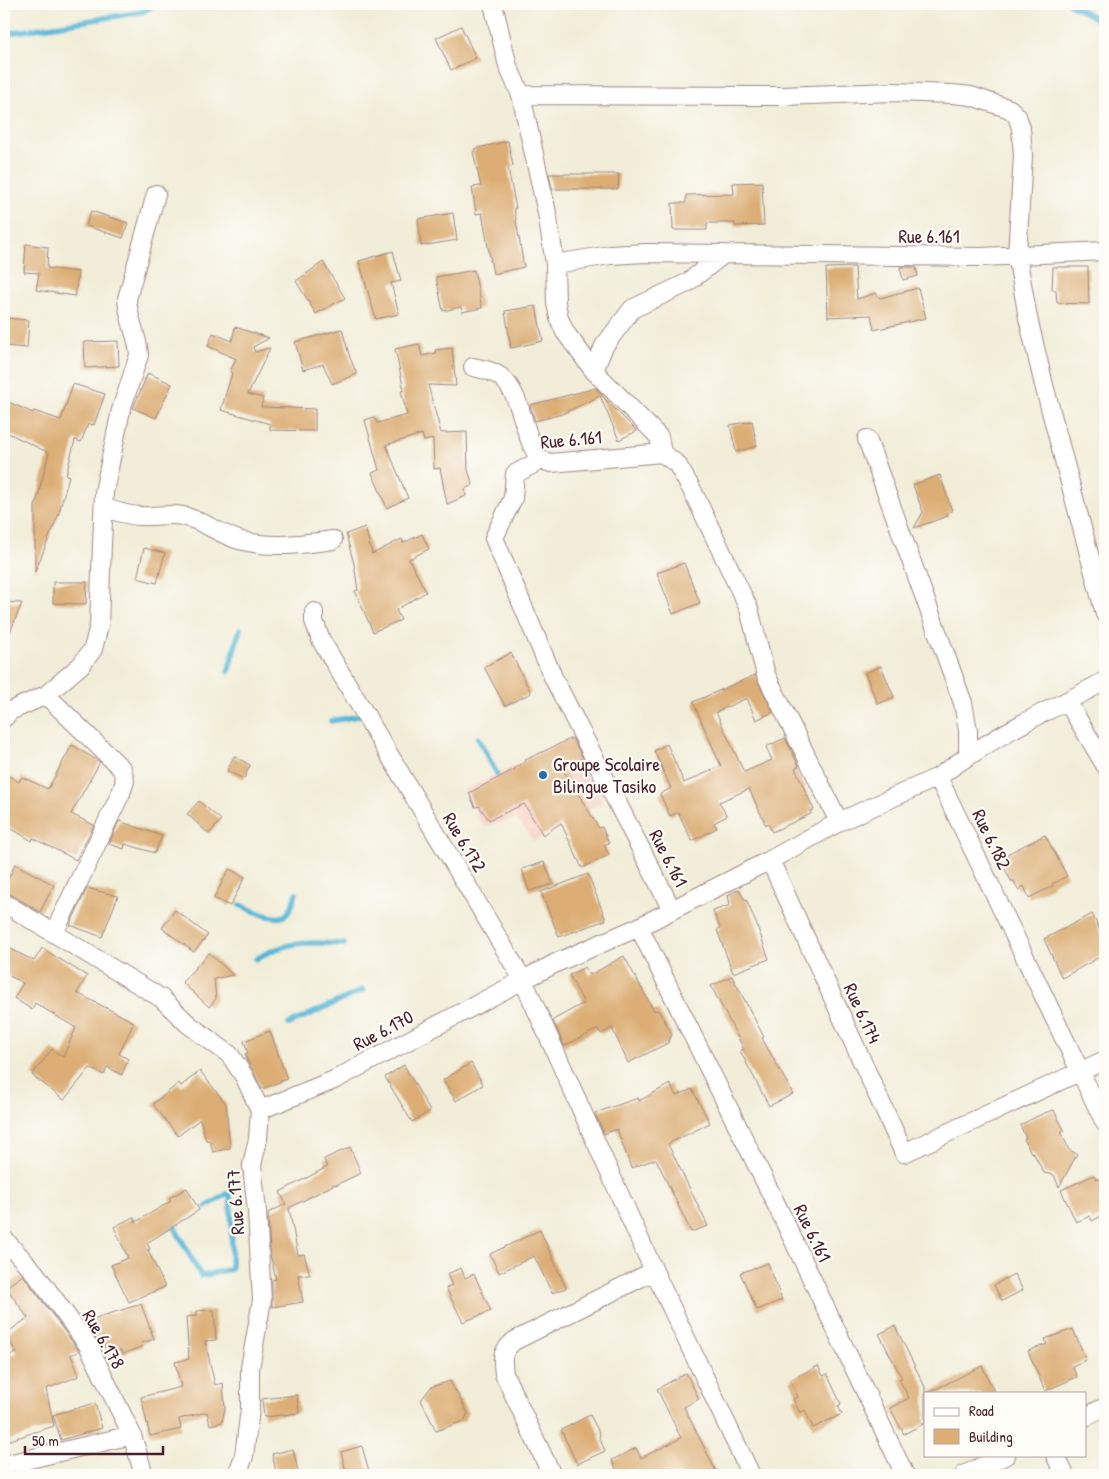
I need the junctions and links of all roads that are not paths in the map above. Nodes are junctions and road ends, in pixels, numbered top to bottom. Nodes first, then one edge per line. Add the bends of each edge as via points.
1 (492, 4) edge
2 (521, 95) junction
3 (156, 194) dead end
4 (1105, 251) edge
5 (724, 254) junction
6 (1017, 255) junction
7 (555, 264) junction
8 (473, 367) dead end
9 (594, 371) junction
10 (867, 439) dead end
11 (662, 453) junction
12 (541, 460) junction
13 (104, 508) junction
14 (333, 540) dead end
15 (314, 612) dead end
16 (1105, 614) edge
17 (1105, 681) edge
18 (46, 695) junction
19 (1067, 701) junction
20 (4, 718) edge
21 (968, 755) junction
22 (1105, 765) edge
23 (938, 776) junction
24 (839, 822) junction
25 (770, 860) junction
26 (4, 903) edge
27 (672, 910) junction
28 (639, 927) junction
29 (54, 933) junction
30 (523, 980) junction
31 (1105, 1060) edge
32 (1081, 1072) junction
33 (260, 1110) junction
34 (1105, 1123) edge
35 (4, 1238) edge
36 (654, 1271) junction
37 (1105, 1407) edge
38 (1086, 1416) edge
39 (132, 1435) junction
40 (1004, 1456) edge
41 (1056, 1456) edge
42 (4, 1464) edge
43 (6, 1475) edge
44 (144, 1475) edge
45 (237, 1475) edge
46 (552, 1475) edge
47 (750, 1475) edge
48 (906, 1475) edge
49 (964, 1475) edge
50 (1065, 1475) edge

1 - 2 street via 508,66
2 - 6 street via 782,96 893,92 971,96 1010,109 1017,116 1021,128 1023,156
2 - 7 street
3 - 13 street via 127,299 127,312 139,355 119,418 104,492
4 - 6 street, Rue 6.161
5 - 6 street, Rue 6.161
5 - 7 street, Rue 6.161 via 610,255
5 - 9 street via 687,283 632,309 604,346
6 - 16 street via 1044,385
7 - 9 street via 559,318 565,332
8 - 12 street via 488,370 502,378 512,391 534,452
9 - 11 street via 659,437
10 - 21 street via 963,703
11 - 12 street, Rue 6.161 via 551,463
11 - 24 street via 677,464 691,488 749,609 766,675
12 - 27 street, Rue 6.161 via 514,474 513,498 494,538 553,677
13 - 14 street via 140,516 185,516 238,540 259,544 285,546
13 - 18 street via 99,625 93,649 81,665
15 - 30 street, Rue 6.172 via 321,640
17 - 19 street
18 - 20 street via 10,711
18 - 29 street via 122,769 125,781
19 - 21 street
19 - 22 street
21 - 23 street
23 - 24 street
23 - 32 street, Rue 6.182
24 - 25 street
25 - 27 street
25 - 32 street, Rue 6.174 via 904,1153
26 - 29 street, Rue 6.177
27 - 28 street, Rue 6.161
28 - 30 street
28 - 48 street, Rue 6.161
29 - 33 street, Rue 6.177 via 161,998 188,1024 230,1055
30 - 33 street, Rue 6.170 via 334,1080
30 - 36 street, Rue 6.172
31 - 32 street, Rue 6.174
32 - 34 street, Rue 6.182
33 - 45 street, Rue 6.177 via 252,1165 258,1211 262,1300 250,1368 250,1409 244,1456
35 - 39 street, Rue 6.178 via 35,1273 88,1345
36 - 46 street via 514,1341 505,1350 502,1360 504,1374
36 - 47 street, Rue 6.172
37 - 38 street
39 - 42 street
39 - 44 street, Rue 6.178
40 - 49 street
41 - 50 street
42 - 43 street

